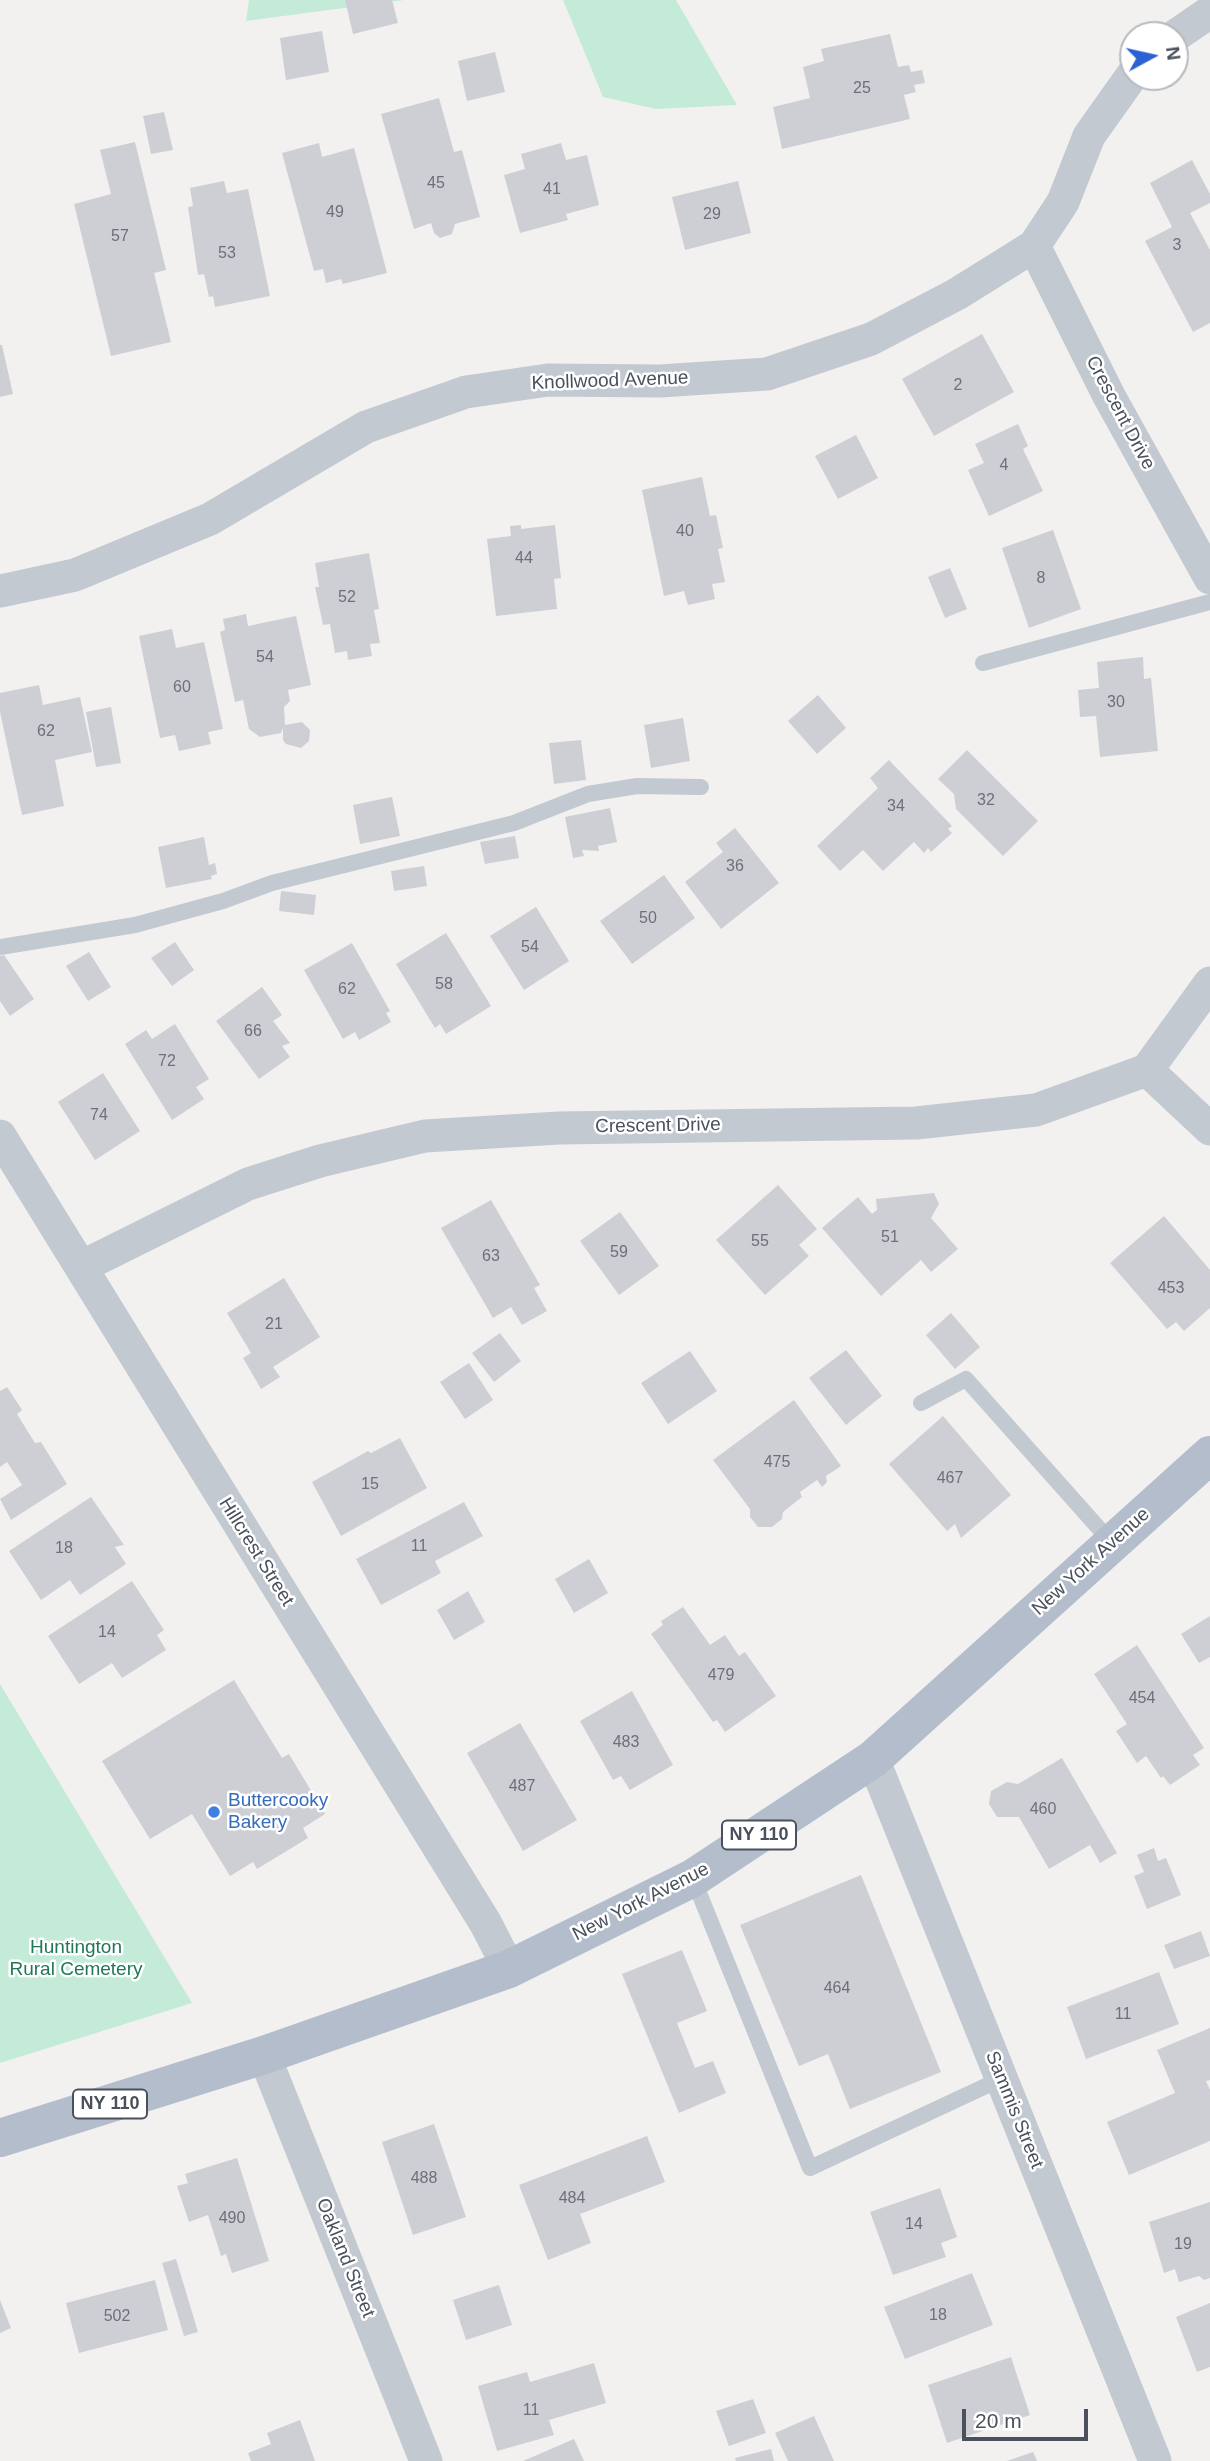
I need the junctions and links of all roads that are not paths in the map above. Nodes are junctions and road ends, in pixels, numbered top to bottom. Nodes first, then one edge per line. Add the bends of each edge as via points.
1 (1210, 12) edge
2 (1189, 26) edge
3 (1121, 91) edge
4 (1034, 246) junction
5 (1210, 578) edge
6 (0, 591) edge
7 (1210, 602) edge
8 (983, 663) dead end
9 (701, 787) dead end
10 (0, 947) edge
11 (1210, 983) edge
12 (1147, 1070) junction
13 (1210, 1129) edge
14 (0, 1136) edge
15 (81, 1267) junction
16 (921, 1403) dead end
17 (1210, 1455) edge
18 (1112, 1543) junction
19 (873, 1759) junction
20 (693, 1878) junction
21 (509, 1969) junction
22 (264, 2055) junction
23 (1002, 2079) junction
24 (0, 2138) edge
25 (426, 2461) edge
26 (1155, 2461) edge

1 - 2 street
3 - 4 street, Knollwood Avenue via 1088,136 1063,202
4 - 5 street, Crescent Drive via 1109,396
4 - 6 street, Knollwood Avenue via 957,294 871,339 767,374 660,381 548,380 466,392 366,427 210,519 75,575
7 - 8 lane
9 - 10 lane via 637,786 588,794 514,823 272,883 135,925
11 - 12 street
12 - 13 street
12 - 15 street, Crescent Drive via 1036,1110 916,1123 559,1128 425,1136 248,1184
14 - 15 street, Hillcrest Street
15 - 21 street, Hillcrest Street via 486,1924
16 - 18 lane via 966,1379
17 - 18 main road, New York Avenue / NY 110
18 - 19 main road, New York Avenue / NY 110
19 - 20 main road, New York Avenue / NY 110
19 - 23 street, Sammis Street
20 - 21 main road, New York Avenue / NY 110
20 - 23 lane via 810,2168
21 - 22 main road, New York Avenue / NY 110
22 - 24 main road, New York Avenue / NY 110
22 - 25 street, Oakland Street
23 - 26 street, Sammis Street

